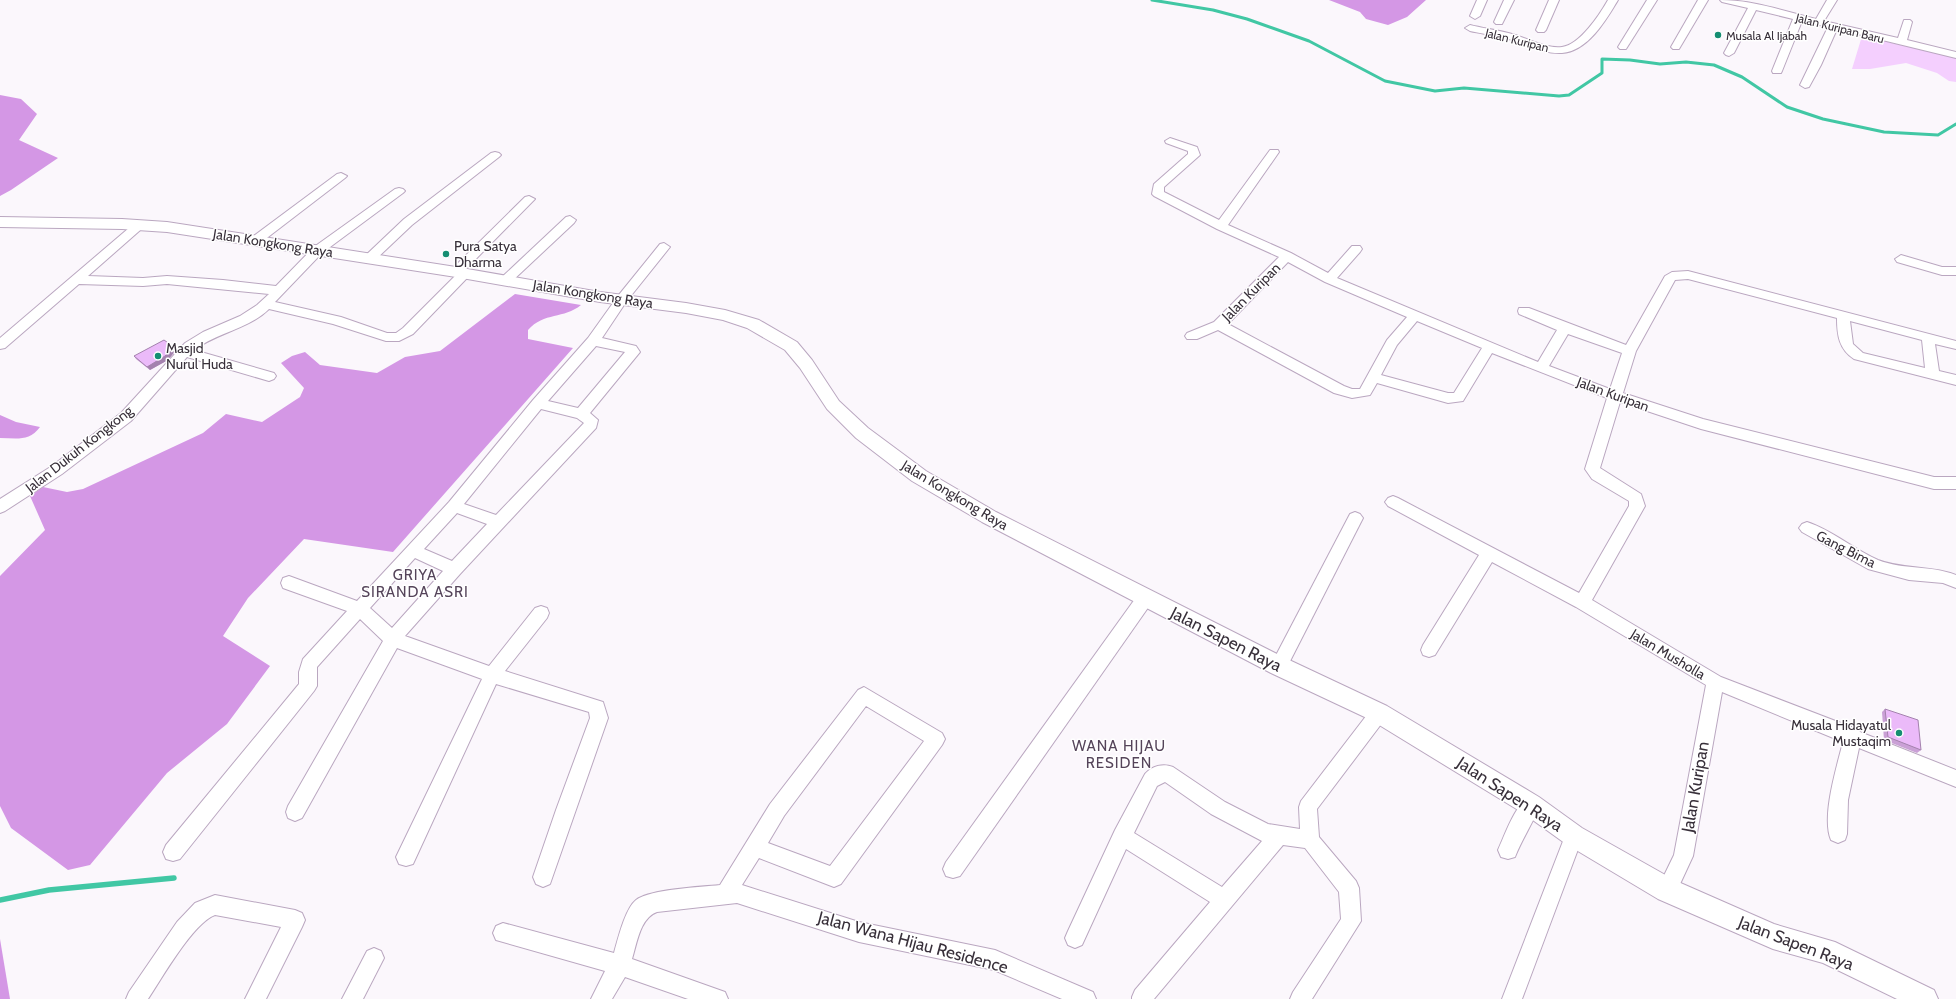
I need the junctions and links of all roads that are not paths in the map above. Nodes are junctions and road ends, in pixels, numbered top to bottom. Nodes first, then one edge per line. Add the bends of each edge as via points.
1 (1482, 0) edge
2 (1509, 0) edge
3 (1554, 0) edge
4 (1613, 0) edge
5 (1652, 0) edge
6 (1703, 0) edge
7 (1725, 0) edge
8 (1832, 0) edge
9 (1754, 6) junction
10 (1475, 16) dead end
11 (1799, 17) junction
12 (1499, 22) dead end
13 (1820, 22) junction
14 (1907, 22) dead end
15 (1834, 25) junction
16 (1470, 28) dead end
17 (1542, 30) dead end
18 (1900, 43) junction
19 (1623, 47) dead end
20 (1676, 47) dead end
21 (1730, 53) dead end
22 (1956, 55) edge
23 (1777, 70) dead end
24 (1805, 85) dead end
25 (1170, 141) dead end
26 (1274, 152) dead end
27 (495, 155) dead end
28 (341, 176) dead end
29 (399, 191) dead end
30 (529, 199) dead end
31 (570, 220) dead end
32 (0, 222) edge
33 (140, 225) junction
34 (1221, 226) junction
35 (255, 241) junction
36 (664, 247) dead end
37 (1356, 249) dead end
38 (318, 250) junction
39 (1287, 256) junction
40 (370, 258) junction
41 (1901, 259) dead end
42 (1956, 271) edge
43 (461, 272) junction
44 (76, 280) junction
45 (506, 280) junction
46 (1329, 280) junction
47 (280, 291) junction
48 (622, 299) junction
49 (267, 304) junction
50 (1524, 311) dead end
51 (1415, 315) junction
52 (1843, 316) junction
53 (1219, 325) junction
54 (1565, 328) junction
55 (1192, 336) dead end
56 (1928, 338) junction
57 (593, 341) junction
58 (0, 345) edge
59 (1956, 345) edge
60 (1490, 347) junction
61 (1629, 351) junction
62 (185, 352) junction
63 (1541, 368) junction
64 (1933, 374) junction
65 (269, 376) dead end
66 (1372, 377) junction
67 (1956, 380) edge
68 (1616, 396) junction
69 (538, 403) junction
70 (581, 414) junction
71 (1956, 483) edge
72 (1393, 502) dead end
73 (454, 506) junction
74 (0, 507) edge
75 (1355, 518) dead end
76 (498, 522) junction
77 (1807, 528) dead end
78 (412, 550) junction
79 (1489, 553) junction
80 (454, 569) junction
81 (1101, 576) joint
82 (1956, 582) edge
83 (289, 583) dead end
84 (1146, 597) junction
85 (1582, 602) junction
86 (360, 610) junction
87 (541, 613) dead end
88 (393, 639) junction
89 (1429, 650) dead end
90 (1279, 666) junction
91 (492, 674) junction
92 (1715, 682) junction
93 (1379, 713) junction
94 (1852, 736) junction
95 (1956, 779) edge
96 (1531, 805) junction
97 (294, 812) dead end
98 (1838, 834) dead end
99 (1279, 835) junction
100 (1122, 836) junction
101 (1574, 836) junction
102 (1310, 840) junction
103 (755, 847) junction
104 (1508, 850) dead end
105 (173, 852) dead end
106 (406, 857) dead end
107 (953, 869) dead end
108 (543, 877) dead end
109 (1667, 890) junction
110 (732, 894) junction
111 (1224, 899) junction
112 (502, 933) dead end
113 (1075, 938) dead end
114 (374, 958) dead end
115 (620, 965) junction
116 (1142, 997) dead end
117 (136, 999) edge
118 (255, 999) edge
119 (352, 999) edge
120 (601, 999) edge
121 (718, 999) edge
122 (1086, 999) edge
123 (1300, 999) edge
124 (1512, 999) edge
125 (1925, 999) edge

1 - 10 street
2 - 12 street
3 - 17 street
4 - 16 street, Jalan Kuripan via 1594,30 1568,49 1552,49 1506,35
5 - 19 street
6 - 20 street
7 - 9 street, Jalan Kuripan Baru
8 - 13 street
9 - 11 street, Jalan Kuripan Baru
9 - 21 street
11 - 13 street, Jalan Kuripan Baru
11 - 23 street
13 - 15 street, Jalan Kuripan Baru
14 - 18 street
15 - 18 street, Jalan Kuripan Baru
15 - 24 street
18 - 22 street, Jalan Kuripan Baru
25 - 34 street, Jalan Kuripan via 1193,150 1194,155 1158,186 1158,194
26 - 34 street
27 - 40 street via 444,192
28 - 35 street
29 - 38 street, Jalan Dukuh Kongkong
30 - 43 street
31 - 45 street
32 - 33 street, Jalan Kongkong Raya
33 - 35 street, Jalan Kongkong Raya
33 - 44 street
34 - 39 street, Jalan Kuripan
35 - 38 street, Jalan Kongkong Raya
36 - 48 street
37 - 46 street
38 - 40 street, Jalan Kongkong Raya
38 - 47 street, Jalan Dukuh Kongkong
39 - 46 street, Jalan Kuripan
39 - 53 street, Jalan Kuripan
40 - 43 street, Jalan Kongkong Raya
41 - 42 street via 1942,271
43 - 45 street, Jalan Kongkong Raya
43 - 49 street via 408,331 398,337 386,337 336,320
44 - 47 street via 167,280
44 - 58 street
45 - 48 street, Jalan Kongkong Raya
46 - 51 street, Jalan Kuripan
47 - 49 street, Jalan Dukuh Kongkong
48 - 57 street
48 - 81 street, Jalan Kongkong Raya via 725,315 753,324 773,335 791,346 833,405 862,433 919,476 989,517
49 - 62 street, Jalan Dukuh Kongkong via 245,319 199,340
50 - 54 street
51 - 60 street, Jalan Kuripan
51 - 66 street via 1392,343
52 - 56 street
52 - 61 street via 1679,274 1669,279
52 - 64 street via 1844,340 1851,352 1858,356
53 - 55 street, Jalan Kuripan
53 - 66 street via 1345,392 1358,395 1365,392
54 - 61 street
54 - 63 street
56 - 59 street
56 - 64 street
57 - 69 street
57 - 70 street via 631,349 633,352
60 - 63 street, Jalan Kuripan
60 - 66 street via 1458,398 1448,398
61 - 68 street
62 - 65 street
62 - 74 street, Jalan Dukuh Kongkong via 126,417 57,470
63 - 68 street, Jalan Kuripan
64 - 67 street
68 - 71 street, Jalan Kuripan via 1701,424 1934,483
68 - 85 street via 1592,469 1597,475 1636,498 1637,506
69 - 70 street
69 - 73 street
70 - 76 street via 591,420 588,428
72 - 79 street, Jalan Musholla
73 - 76 street
73 - 78 street
75 - 90 street
76 - 80 street
77 - 82 street, Gang Bima via 1874,565 1909,574 1944,577
78 - 80 street
78 - 86 street
79 - 85 street, Jalan Musholla
79 - 89 street
80 - 88 street
81 - 84 street, Jalan Sapen Raya
83 - 86 street
84 - 90 street, Jalan Sapen Raya
84 - 107 street
85 - 92 street, Jalan Musholla
86 - 88 street
86 - 105 street via 309,664 306,672 308,686
87 - 91 street
88 - 91 street
88 - 97 street
90 - 93 street, Jalan Sapen Raya
91 - 106 street
91 - 108 street via 597,707 599,718
92 - 94 street, Jalan Musholla
92 - 109 street, Jalan Kuripan via 1683,856
93 - 96 street, Jalan Sapen Raya
93 - 102 street via 1308,807
94 - 95 street, Jalan Musholla
94 - 98 street via 1839,800
96 - 101 street, Jalan Sapen Raya
96 - 104 street
99 - 100 street via 1266,833 1218,808 1167,773 1162,773 1151,780
99 - 102 street
99 - 111 street
100 - 111 street
100 - 113 street
101 - 109 street, Jalan Sapen Raya
101 - 124 street
102 - 123 street via 1348,888 1351,921
103 - 103 street via 777,810 864,695 936,739 834,877
103 - 110 street
109 - 125 street, Jalan Sapen Raya via 1773,936 1826,951
110 - 115 street via 657,902 644,907 635,919
110 - 122 street, Jalan Wana Hijau Residence via 859,932 995,960
111 - 116 street
112 - 115 street
114 - 119 street
115 - 120 street
115 - 121 street
117 - 118 street via 184,929 202,910 215,905 295,920

